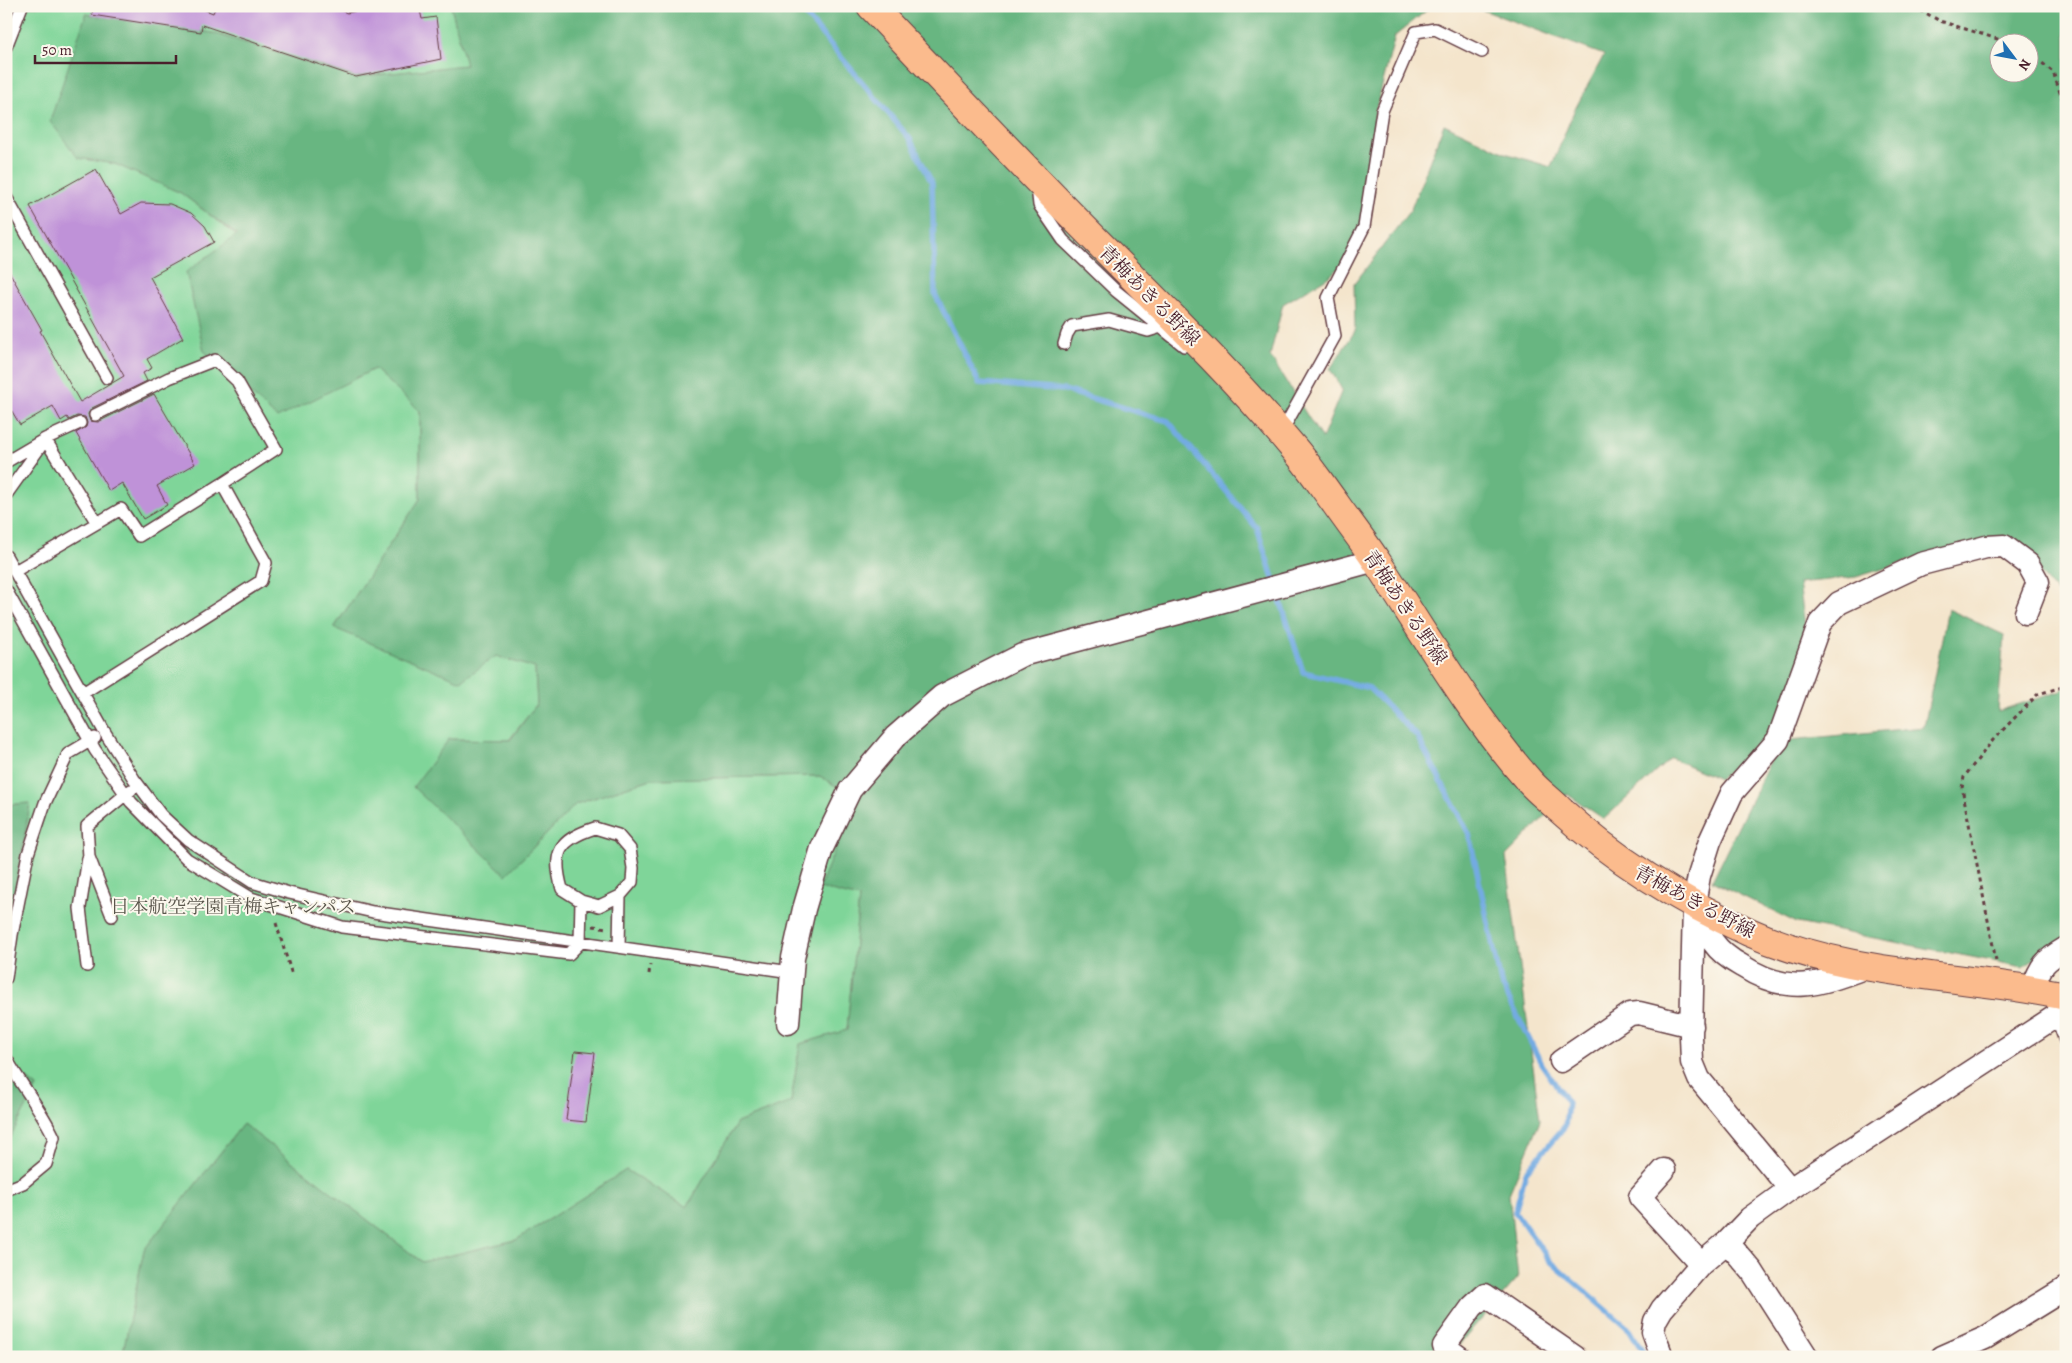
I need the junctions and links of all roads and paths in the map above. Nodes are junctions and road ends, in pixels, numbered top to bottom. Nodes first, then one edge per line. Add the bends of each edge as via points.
1 (22, 6) edge
2 (871, 6) edge
3 (1913, 6) edge
4 (1990, 37) edge
5 (6, 47) edge
6 (1482, 52) dead end
7 (2040, 61) edge
8 (2066, 110) edge
9 (1036, 180) junction
10 (6, 197) edge
11 (1161, 327) junction
12 (1064, 344) dead end
13 (1210, 356) junction
14 (107, 378) dead end
15 (95, 415) dead end
16 (80, 423) dead end
17 (1281, 433) junction
18 (45, 439) junction
19 (6, 462) edge
20 (222, 484) junction
21 (6, 495) edge
22 (97, 523) junction
23 (6, 556) edge
24 (1376, 560) junction
25 (15, 572) junction
26 (6, 590) edge
27 (2026, 613) dead end
28 (2066, 686) edge
29 (83, 693) junction
30 (104, 731) junction
31 (90, 741) junction
32 (138, 784) junction
33 (126, 795) junction
34 (89, 857) junction
35 (620, 896) junction
36 (581, 901) junction
37 (1694, 904) junction
38 (112, 916) dead end
39 (276, 923) dead end
40 (580, 943) junction
41 (619, 947) junction
42 (2066, 948) edge
43 (87, 966) dead end
44 (1866, 967) junction
45 (791, 972) junction
46 (292, 975) dead end
47 (6, 978) edge
48 (2001, 986) junction
49 (2032, 989) junction
50 (2063, 1003) edge
51 (788, 1023) dead end
52 (1692, 1026) junction
53 (2066, 1044) edge
54 (6, 1058) edge
55 (1561, 1061) dead end
56 (1664, 1170) dead end
57 (1790, 1189) junction
58 (6, 1190) edge
59 (1727, 1242) junction
60 (1701, 1264) junction
61 (2066, 1288) edge
62 (1459, 1357) edge
63 (1575, 1357) edge
64 (1662, 1357) edge
65 (1807, 1357) edge
66 (1942, 1357) edge

1 - 5 lane
2 - 9 main road, 青梅あきる野線
3 - 4 path via 1940,21
6 - 17 lane via 1435,29 1416,32 1382,111 1364,227 1328,298 1335,336
7 - 8 path via 2053,72
9 - 11 lane via 1039,205 1063,240 1116,291
9 - 13 main road, 青梅あきる野線
10 - 14 lane
11 - 12 lane via 1148,331 1109,320 1072,326
11 - 13 lane via 1195,354
13 - 17 main road, 青梅あきる野線
15 - 20 lane via 119,398 215,360 237,381 276,449
16 - 18 lane
17 - 24 main road, 青梅あきる野線
18 - 19 lane
18 - 21 lane
18 - 22 lane
20 - 22 lane via 139,536 121,509
20 - 29 lane via 266,563 261,581
22 - 25 lane
23 - 25 lane
24 - 37 main road, 青梅あきる野線 via 1501,746 1533,785 1588,836 1633,868
24 - 45 street via 1022,655 942,696 895,737 850,790 822,848 804,909
25 - 29 lane
26 - 31 lane
27 - 37 street via 2038,582 2028,564 2004,546 1986,547 1921,564 1839,603 1820,623 1778,740 1732,793 1710,841
28 - 48 path via 2038,694 1993,740 1964,777 1962,788
29 - 30 lane
30 - 31 lane
30 - 32 lane
31 - 33 lane
31 - 47 lane via 68,754 45,803 28,854
32 - 33 lane
32 - 40 lane via 161,815 188,840 252,882 288,894 373,912
33 - 34 lane via 87,826
33 - 40 lane via 187,859 251,898 342,927 569,954
34 - 38 lane
34 - 43 lane via 80,908
35 - 36 lane via 599,906
35 - 36 lane via 632,882 630,849 618,836 595,828 576,834 561,847 556,869 562,889
35 - 41 lane
36 - 40 lane
37 - 44 main road, 青梅あきる野線 via 1751,933 1804,952
37 - 44 street via 1713,942 1730,959 1759,977 1791,985 1825,983
37 - 52 street
39 - 46 path
40 - 41 lane
41 - 45 lane
42 - 49 street via 2040,968
44 - 48 main road, 青梅あきる野線
45 - 51 street
48 - 49 main road, 青梅あきる野線
49 - 50 main road, 青梅あきる野線
50 - 53 lane
50 - 57 street
52 - 55 street via 1639,1013 1630,1014
52 - 57 street via 1692,1062 1699,1079
54 - 58 lane via 44,1115 54,1137 46,1164 23,1183
56 - 60 street via 1640,1197
57 - 59 street via 1750,1218
59 - 60 street
59 - 65 street via 1752,1271
60 - 64 street via 1655,1321 1653,1332
61 - 66 street via 1985,1338
62 - 63 street via 1444,1346 1472,1307 1485,1296

